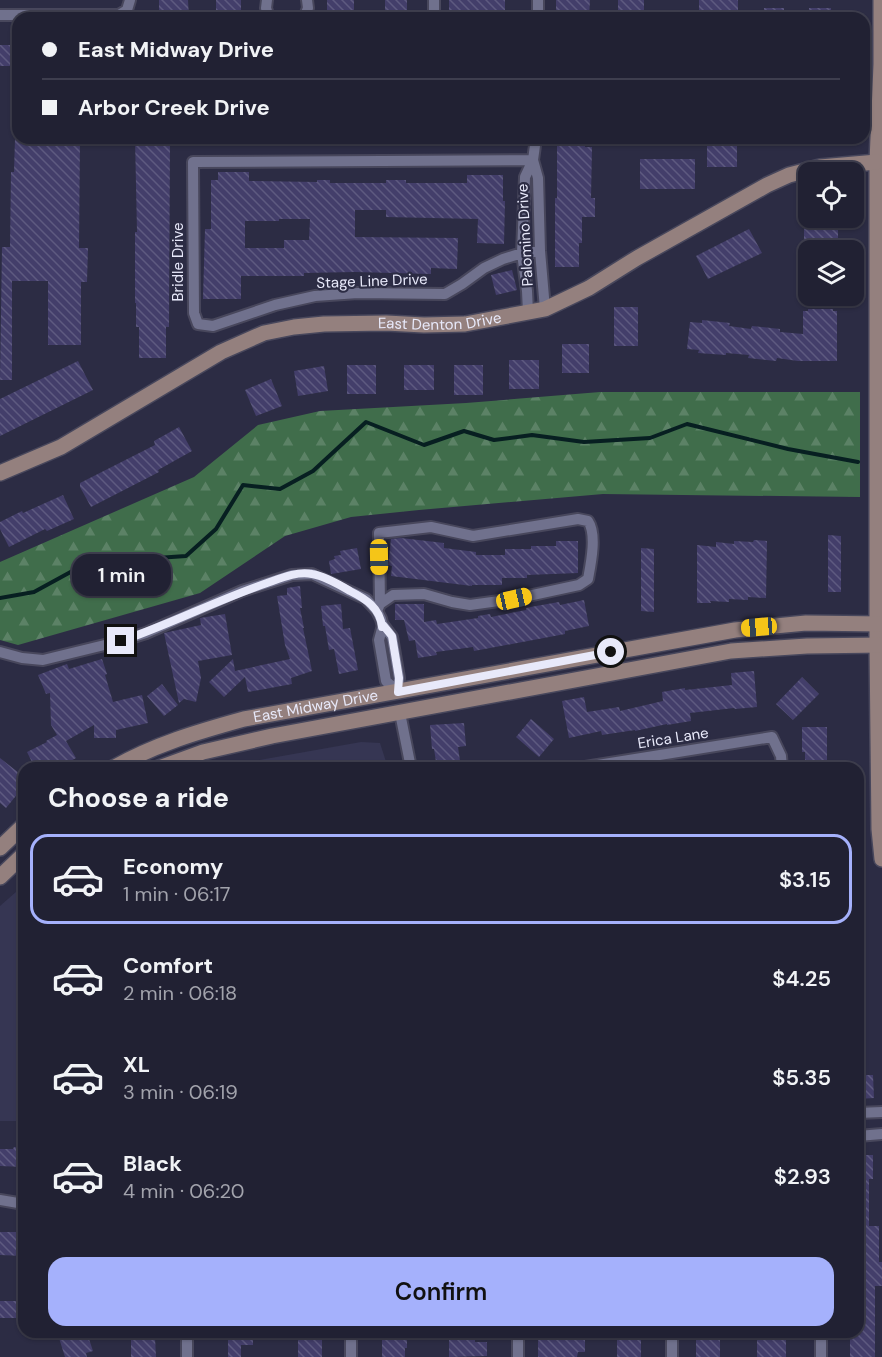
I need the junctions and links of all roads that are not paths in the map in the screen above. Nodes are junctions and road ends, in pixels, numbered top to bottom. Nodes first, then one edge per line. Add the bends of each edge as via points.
1 (881, 0) edge
2 (535, 144) edge
3 (533, 160) junction
4 (877, 162) junction
5 (540, 251) junction
6 (522, 253) junction
7 (544, 309) junction
8 (528, 312) junction
9 (233, 318) joint
10 (0, 473) edge
11 (379, 608) junction
12 (880, 624) edge
13 (879, 645) edge
14 (0, 652) edge
15 (398, 692) junction
16 (400, 713) junction
17 (880, 754) edge
18 (124, 762) edge
19 (176, 762) edge
20 (410, 762) edge
21 (616, 762) edge
22 (782, 762) edge
23 (18, 830) edge
24 (0, 848) edge
25 (18, 860) edge
26 (882, 860) edge
27 (0, 877) edge
28 (882, 1112) edge
29 (864, 1113) edge
30 (882, 1134) edge
31 (864, 1136) edge
32 (0, 1200) edge
33 (18, 1203) edge
34 (187, 1338) edge
35 (351, 1338) edge
36 (518, 1338) edge
37 (672, 1338) edge
38 (821, 1338) edge
39 (187, 1357) edge
40 (351, 1357) edge
41 (518, 1357) edge
42 (672, 1357) edge
43 (821, 1357) edge

1 - 4 street
2 - 3 street, Palomino Drive
3 - 5 street, Palomino Drive via 538,178
3 - 6 street, Palomino Drive via 525,177
3 - 9 street, Bridle Drive via 193,162 194,313 198,324 213,326
4 - 7 street, East Denton Drive via 820,167 766,185 589,288
4 - 12 street
5 - 6 street, Stage Line Drive
5 - 7 street, Palomino Drive
6 - 8 street, Palomino Drive
6 - 9 street, Stage Line Drive via 484,268 446,294 315,296
7 - 8 street, East Denton Drive
8 - 10 street, East Denton Drive via 465,324 324,324 264,333 221,352 61,447
11 - 11 street via 393,595 424,594 470,606 579,585 588,579 592,527 588,521 578,519 473,536 431,526 379,533
11 - 14 street via 328,580 312,574 292,575 242,591 121,641 43,660
11 - 15 street via 382,627 392,636
12 - 13 street
12 - 15 street, East Midway Drive via 806,623 735,630
13 - 16 street, East Midway Drive via 731,651
13 - 17 street
15 - 16 street
15 - 18 street, East Midway Drive via 244,719 191,734
16 - 19 street, East Midway Drive via 272,736
16 - 20 street
17 - 26 street
21 - 22 street, Erica Lane via 772,737
23 - 24 street
25 - 27 street
28 - 29 street
30 - 31 street
32 - 33 street
34 - 39 street
35 - 40 street
36 - 41 street
37 - 42 street
38 - 43 street

